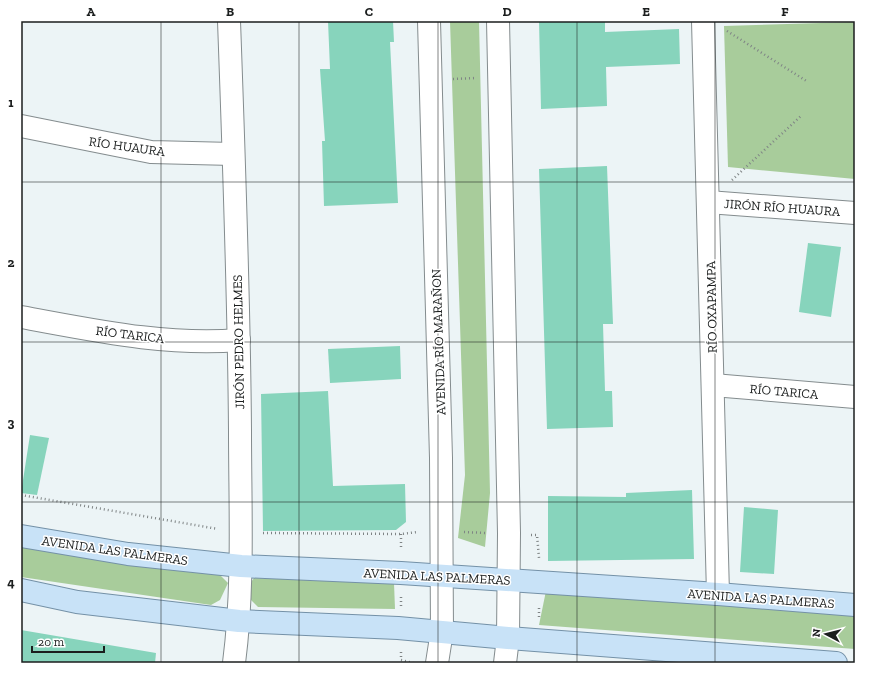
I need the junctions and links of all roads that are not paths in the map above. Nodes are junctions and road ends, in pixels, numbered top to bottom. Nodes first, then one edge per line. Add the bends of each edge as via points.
1 (229, 21) edge
2 (429, 21) edge
3 (498, 21) edge
4 (703, 21) edge
5 (21, 126) edge
6 (234, 154) junction
7 (708, 202) junction
8 (855, 213) edge
9 (21, 316) edge
10 (239, 340) junction
11 (713, 385) junction
12 (855, 397) edge
13 (21, 536) edge
14 (241, 566) junction
15 (441, 575) junction
16 (509, 580) junction
17 (21, 590) edge
18 (718, 594) junction
19 (855, 605) edge
20 (239, 622) junction
21 (442, 631) junction
22 (508, 638) junction
23 (234, 663) edge
24 (437, 663) edge
25 (505, 663) edge
26 (836, 663) edge

1 - 6 street, JIRÓN PEDRO HELMES
2 - 15 street, AVENIDA RÍO MARAÑON via 441,458
3 - 16 street
4 - 7 street, RÍO OXAPAMPA
5 - 6 street, RÍO HUAURA via 151,152
6 - 10 street, JIRÓN PEDRO HELMES
7 - 8 street, JIRÓN RÍO HUAURA
7 - 11 street, RÍO OXAPAMPA
9 - 10 street, RÍO TARICA via 121,336 209,342
10 - 14 street, JIRÓN PEDRO HELMES
11 - 12 street, RÍO TARICA
11 - 18 street, RÍO OXAPAMPA
13 - 14 main road, AVENIDA LAS PALMERAS via 128,554
14 - 15 main road, AVENIDA LAS PALMERAS
14 - 20 street, JIRÓN PEDRO HELMES
15 - 16 main road, AVENIDA LAS PALMERAS
15 - 21 street, AVENIDA RÍO MARAÑON
16 - 18 main road, AVENIDA LAS PALMERAS
16 - 22 street
17 - 20 main road via 78,602
18 - 19 main road, AVENIDA LAS PALMERAS
20 - 21 main road
20 - 23 street, JIRÓN PEDRO HELMES
21 - 22 main road
21 - 24 street, AVENIDA RÍO MARAÑON
22 - 25 street
22 - 26 main road

